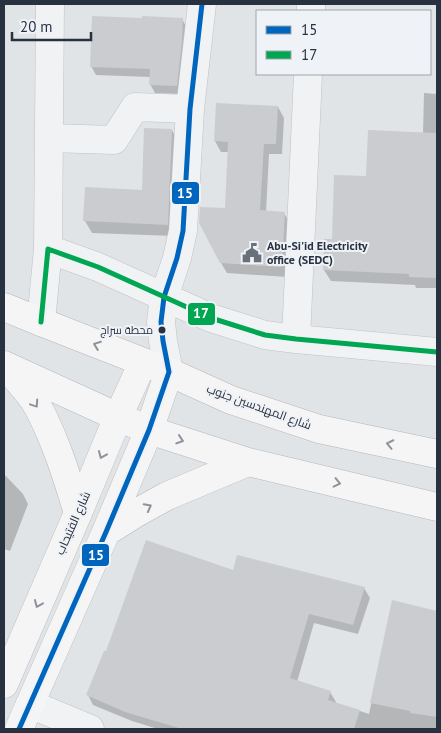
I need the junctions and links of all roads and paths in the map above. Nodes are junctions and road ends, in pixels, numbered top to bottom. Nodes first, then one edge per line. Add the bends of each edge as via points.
1 (50, 4) edge
2 (202, 4) edge
3 (308, 75) edge
4 (190, 109) junction
5 (49, 138) junction
6 (48, 249) junction
7 (164, 297) junction
8 (4, 307) edge
9 (40, 322) junction
10 (296, 339) junction
11 (163, 341) junction
12 (437, 352) edge
13 (143, 362) junction
14 (4, 365) edge
15 (168, 372) junction
16 (118, 417) junction
17 (149, 430) junction
18 (437, 454) edge
19 (248, 462) junction
20 (437, 507) edge
21 (78, 513) junction
22 (106, 532) junction
23 (4, 684) edge
24 (30, 704) junction
25 (19, 729) edge
26 (90, 729) edge

1 - 5 street
2 - 4 street
3 - 10 street
4 - 5 street via 135,107 114,140
4 - 7 street via 183,231
5 - 6 street
6 - 7 street
6 - 9 street
7 - 10 street via 211,318 265,335
7 - 11 street
8 - 9 main road, شارع المهندسين جنوب
13 -> 9 main road, شارع المهندسين جنوب
10 - 12 street
11 - 13 street
11 - 15 street
13 - 15 main road, شارع المهندسين جنوب
13 - 16 main road, شارع الفتيحاب
14 - 16 main road
14 -> 21 main road via 37,406 52,437
15 - 17 main road
18 -> 15 main road, شارع المهندسين جنوب via 319,428 231,400
16 - 17 main road
16 -> 21 main road, شارع الفتيحاب
17 -> 19 main road
17 - 22 main road
19 -> 20 main road
22 -> 19 main road via 167,496
21 -> 23 main road, شارع الفتيحاب
22 - 24 main road
24 - 25 main road
24 - 26 street

